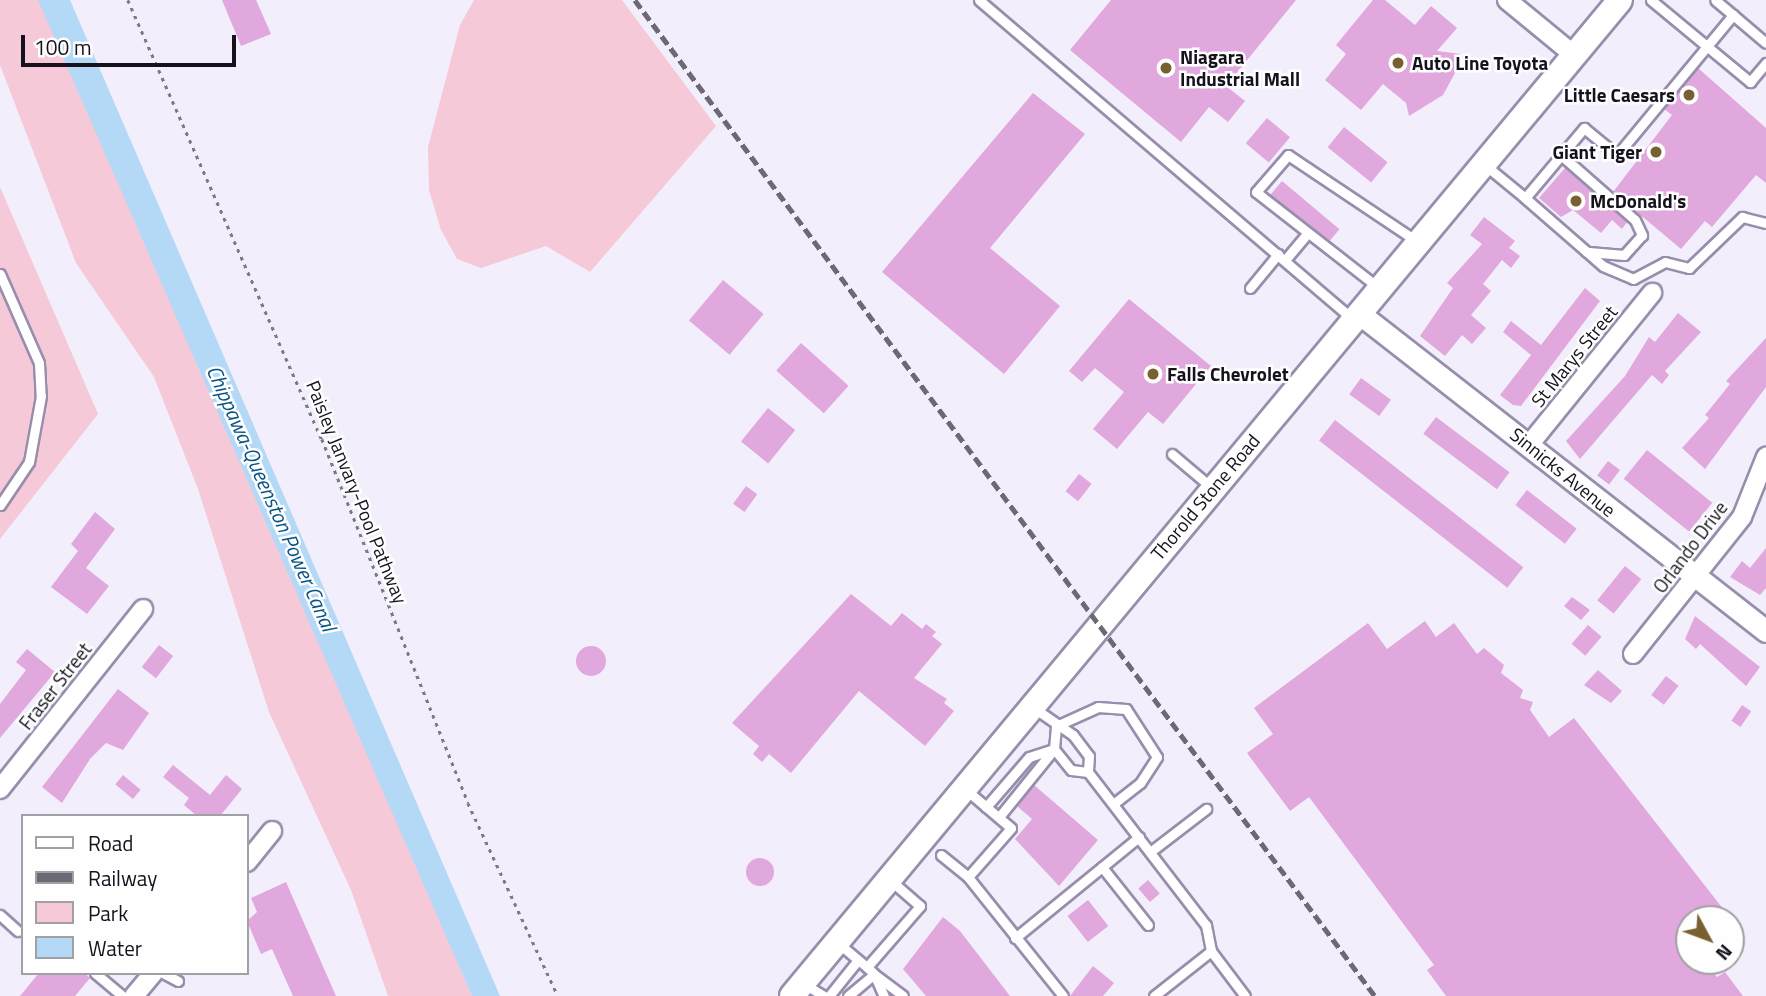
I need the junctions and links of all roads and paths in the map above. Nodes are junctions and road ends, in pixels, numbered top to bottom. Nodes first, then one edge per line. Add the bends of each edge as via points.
1 (128, 0) edge
2 (979, 0) edge
3 (1507, 0) edge
4 (1620, 0) edge
5 (1651, 0) edge
6 (1715, 0) edge
7 (1733, 15) junction
8 (1766, 43) edge
9 (1706, 46) junction
10 (1574, 55) junction
11 (1766, 63) edge
12 (1561, 155) junction
13 (1484, 164) junction
14 (1525, 198) junction
15 (1766, 223) edge
16 (1305, 236) junction
17 (1419, 243) junction
18 (1586, 252) junction
19 (1282, 257) junction
20 (0, 274) edge
21 (1250, 288) dead end
22 (1380, 289) junction
23 (1652, 293) dead end
24 (1357, 317) junction
25 (1529, 445) junction
26 (1172, 454) dead end
27 (1766, 457) edge
28 (1213, 488) junction
29 (0, 505) edge
30 (1696, 576) junction
31 (143, 609) dead end
32 (1766, 631) edge
33 (1633, 654) dead end
34 (1031, 706) junction
35 (1056, 726) junction
36 (1054, 749) junction
37 (1088, 772) junction
38 (963, 788) junction
39 (0, 789) edge
40 (1113, 804) junction
41 (986, 807) junction
42 (1206, 809) dead end
43 (999, 817) junction
44 (272, 831) dead end
45 (1139, 837) junction
46 (1150, 852) junction
47 (941, 855) dead end
48 (248, 861) edge
49 (1102, 867) junction
50 (968, 877) junction
51 (889, 879) junction
52 (0, 915) edge
53 (1148, 925) dead end
54 (18, 931) dead end
55 (1015, 938) junction
56 (836, 942) junction
57 (1210, 951) junction
58 (858, 960) junction
59 (871, 970) junction
60 (97, 975) edge
61 (151, 975) edge
62 (167, 975) edge
63 (178, 981) dead end
64 (798, 989) edge
65 (122, 996) edge
66 (134, 996) edge
67 (558, 996) edge
68 (826, 996) edge
69 (848, 996) edge
70 (884, 996) edge
71 (903, 996) edge
72 (1063, 996) edge
73 (1154, 996) edge
74 (1245, 996) edge

1 - 67 path, Paisley Janvary-Pool Pathway via 322,439 468,803
2 - 19 lane
3 - 10 street
4 - 10 main road, Thorold Stone Road
5 - 9 lane
6 - 7 lane
7 - 8 lane
7 - 9 lane
9 - 11 lane via 1750,82
9 - 12 lane via 1617,155 1584,128
10 - 13 main road, Thorold Stone Road
12 - 14 lane
12 - 18 lane via 1635,219 1642,235 1624,255
13 - 14 lane
13 - 17 main road, Thorold Stone Road
14 - 18 lane
15 - 18 lane via 1742,217 1689,268 1665,262 1633,279
16 - 17 lane via 1256,192 1287,155
16 - 19 lane
16 - 22 lane
17 - 22 main road, Thorold Stone Road
19 - 21 lane
19 - 24 lane
20 - 29 lane via 39,363 41,396 29,462
22 - 24 main road, Thorold Stone Road
23 - 25 street, St Marys Street
24 - 25 street, Sinnicks Avenue
24 - 28 main road, Thorold Stone Road
25 - 30 street, Sinnicks Avenue
26 - 28 lane
27 - 30 street, Orlando Drive via 1742,517
28 - 34 main road, Thorold Stone Road
30 - 32 street, Sinnicks Avenue
30 - 33 street, Orlando Drive
31 - 39 street, Fraser Street
34 - 35 lane
34 - 38 main road, Thorold Stone Road
35 - 36 lane
35 - 37 lane via 1073,735 1089,756
35 - 40 lane via 1111,704 1126,709 1153,743 1151,770
36 - 37 lane via 1071,770
36 - 41 lane via 1029,757
36 - 43 lane
37 - 40 lane
38 - 41 lane
38 - 51 main road, Thorold Stone Road
40 - 45 lane
41 - 43 lane
42 - 46 lane
43 - 50 lane via 1011,828
44 - 48 street
45 - 46 lane
45 - 49 lane
46 - 57 lane via 1206,925
47 - 50 lane
49 - 53 lane
49 - 55 lane
50 - 55 lane
51 - 56 main road, Thorold Stone Road
51 - 59 lane via 920,906
52 - 54 lane
55 - 72 lane
56 - 58 lane
56 - 64 main road, Thorold Stone Road
57 - 73 lane
57 - 74 lane
58 - 59 lane
58 - 68 lane
59 - 69 lane
59 - 70 lane
59 - 71 lane
60 - 65 lane
61 - 66 street
62 - 63 lane
64 - 68 lane

